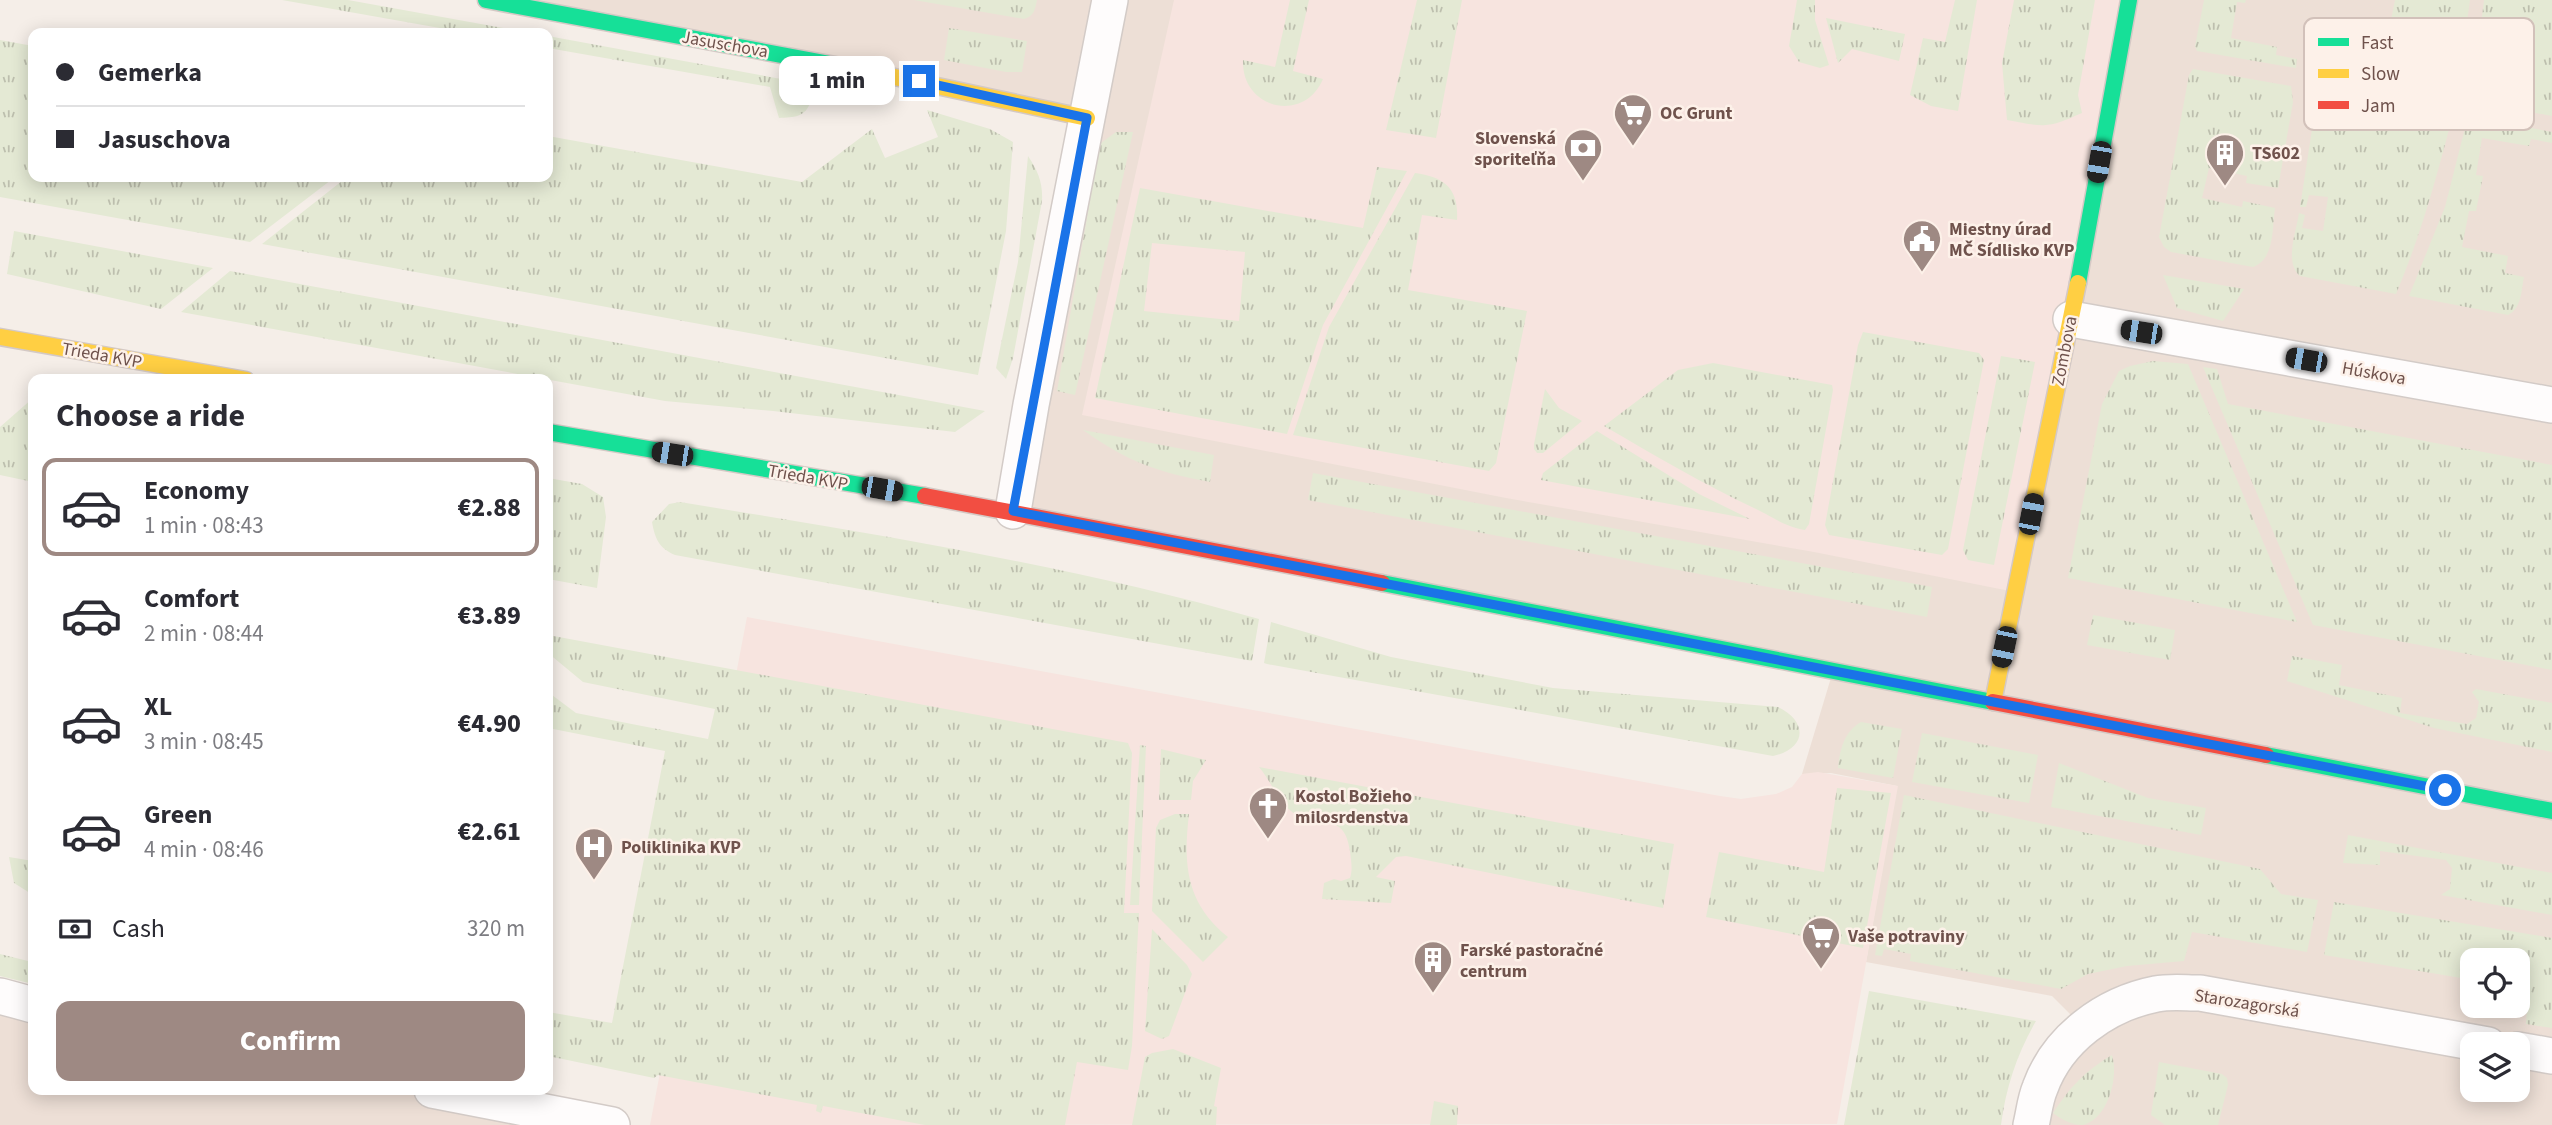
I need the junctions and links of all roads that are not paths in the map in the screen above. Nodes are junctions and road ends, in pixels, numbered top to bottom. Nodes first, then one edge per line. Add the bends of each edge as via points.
1 (486, 0) edge
2 (1110, 0) edge
3 (2129, 0) edge
4 (1087, 118) junction
5 (2071, 319) junction
6 (0, 337) edge
7 (212, 374) edge
8 (2552, 405) edge
9 (553, 433) edge
10 (1013, 511) junction
11 (1993, 702) junction
12 (2552, 811) edge
13 (0, 996) edge
14 (28, 1004) edge
15 (2460, 1040) edge
16 (2530, 1052) edge
17 (2552, 1056) edge
18 (458, 1095) edge
19 (612, 1125) edge
20 (2032, 1125) edge

1 - 4 street, Jasuschova via 865,70
2 - 4 street
3 - 5 street, Zombova
4 - 10 street
5 - 8 street, Húskova
5 - 11 street, Zombova
6 - 7 street, Trieda KVP
9 - 10 street, Trieda KVP
10 - 11 street, Trieda KVP
11 - 12 street, Trieda KVP
13 - 14 street
15 - 20 street, Starozagorská via 2200,993 2156,994 2110,1009 2069,1041 2040,1088
16 - 17 street
18 - 19 street

